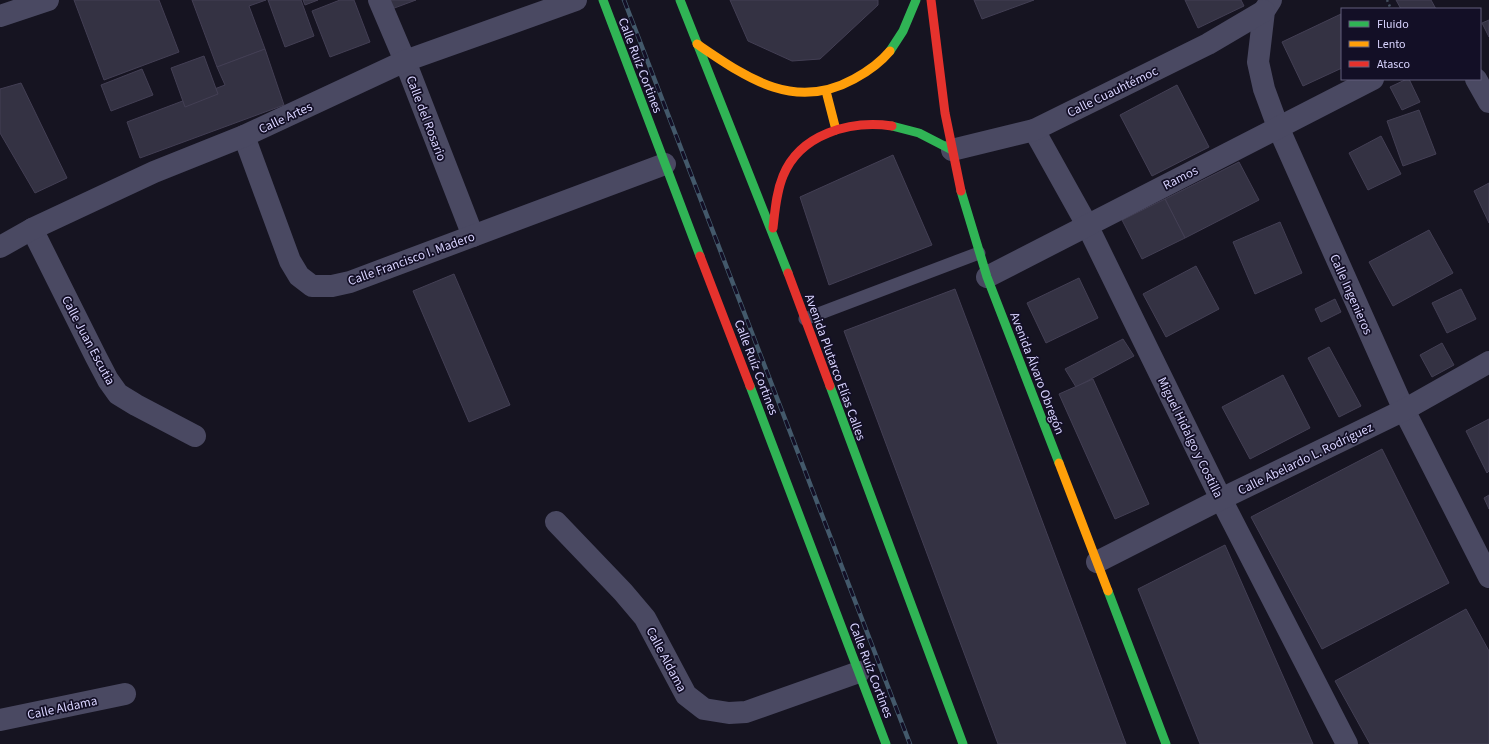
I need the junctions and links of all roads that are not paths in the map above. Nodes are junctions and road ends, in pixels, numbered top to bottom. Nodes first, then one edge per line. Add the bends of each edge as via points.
1 (48, 0) edge
2 (379, 0) edge
3 (576, 0) edge
4 (603, 0) edge
5 (680, 0) edge
6 (916, 0) edge
7 (931, 0) edge
8 (1268, 6) edge
9 (0, 16) edge
10 (697, 44) junction
11 (405, 61) junction
12 (1371, 80) edge
13 (1477, 80) edge
14 (826, 91) junction
15 (1489, 102) edge
16 (1278, 127) junction
17 (836, 130) junction
18 (1034, 130) junction
19 (244, 136) junction
20 (952, 150) junction
21 (665, 164) junction
22 (1087, 225) junction
23 (32, 229) junction
24 (773, 232) junction
25 (473, 236) junction
26 (0, 247) edge
27 (979, 253) junction
28 (987, 277) junction
29 (805, 319) junction
30 (1489, 362) edge
31 (1404, 410) junction
32 (195, 436) dead end
33 (1221, 499) junction
34 (556, 522) dead end
35 (1097, 562) junction
36 (1489, 578) edge
37 (859, 672) junction
38 (125, 694) dead end
39 (0, 720) edge
40 (886, 744) edge
41 (963, 744) edge
42 (1166, 744) edge
43 (1347, 744) edge

1 - 9 street
2 - 11 street, Calle del Rosario
3 - 11 street, Calle Artes
4 - 21 main road, Calle Ruíz Cortines
5 - 10 main road, Avenida Plutarco Elías Calles
6 - 14 main road via 909,21 892,50 871,69 846,84
7 - 20 main road, Avenida Álvaro Obregón
8 - 16 street, Calle Ingenieros via 1258,62 1264,89
8 - 18 street, Calle Cuauhtémoc via 1208,44
10 - 14 main road via 729,65 764,83 789,91
10 - 24 main road, Avenida Plutarco Elías Calles
11 - 19 street, Calle Artes
11 - 25 street, Calle del Rosario
12 - 16 street, Ramos
13 - 15 street
14 - 17 main road
16 - 22 street, Ramos
16 - 31 street, Calle Ingenieros
17 - 20 main road via 871,123 895,126 920,134
17 - 24 main road via 821,134 797,152 784,172 777,192
18 - 20 street, Calle Cuauhtémoc
18 - 22 street, Miguel Hidalgo y Costilla
19 - 23 street, Calle Artes via 154,172
19 - 25 street, Calle Francisco I. Madero via 290,261 299,276 312,286 332,286 350,282
20 - 27 main road, Avenida Álvaro Obregón
21 - 25 street, Calle Francisco I. Madero
21 - 37 main road, Calle Ruíz Cortines
22 - 28 street, Ramos
22 - 33 street, Miguel Hidalgo y Costilla
23 - 26 street, Calle Artes
23 - 32 street, Calle Juan Escutia via 96,357 118,394
24 - 29 main road, Avenida Plutarco Elías Calles
27 - 28 main road, Avenida Álvaro Obregón
27 - 29 lane
28 - 35 main road, Avenida Álvaro Obregón
29 - 41 main road, Avenida Plutarco Elías Calles
30 - 31 street, Calle Abelardo L. Rodríguez
31 - 33 street, Calle Abelardo L. Rodríguez
31 - 36 street, Calle Ingenieros
33 - 35 street, Calle Abelardo L. Rodríguez
33 - 43 street, Miguel Hidalgo y Costilla
34 - 37 street, Calle Aldama via 645,618 686,695 704,709 729,713 746,712
35 - 42 main road, Avenida Álvaro Obregón
37 - 40 main road, Calle Ruíz Cortines
38 - 39 street, Calle Aldama

